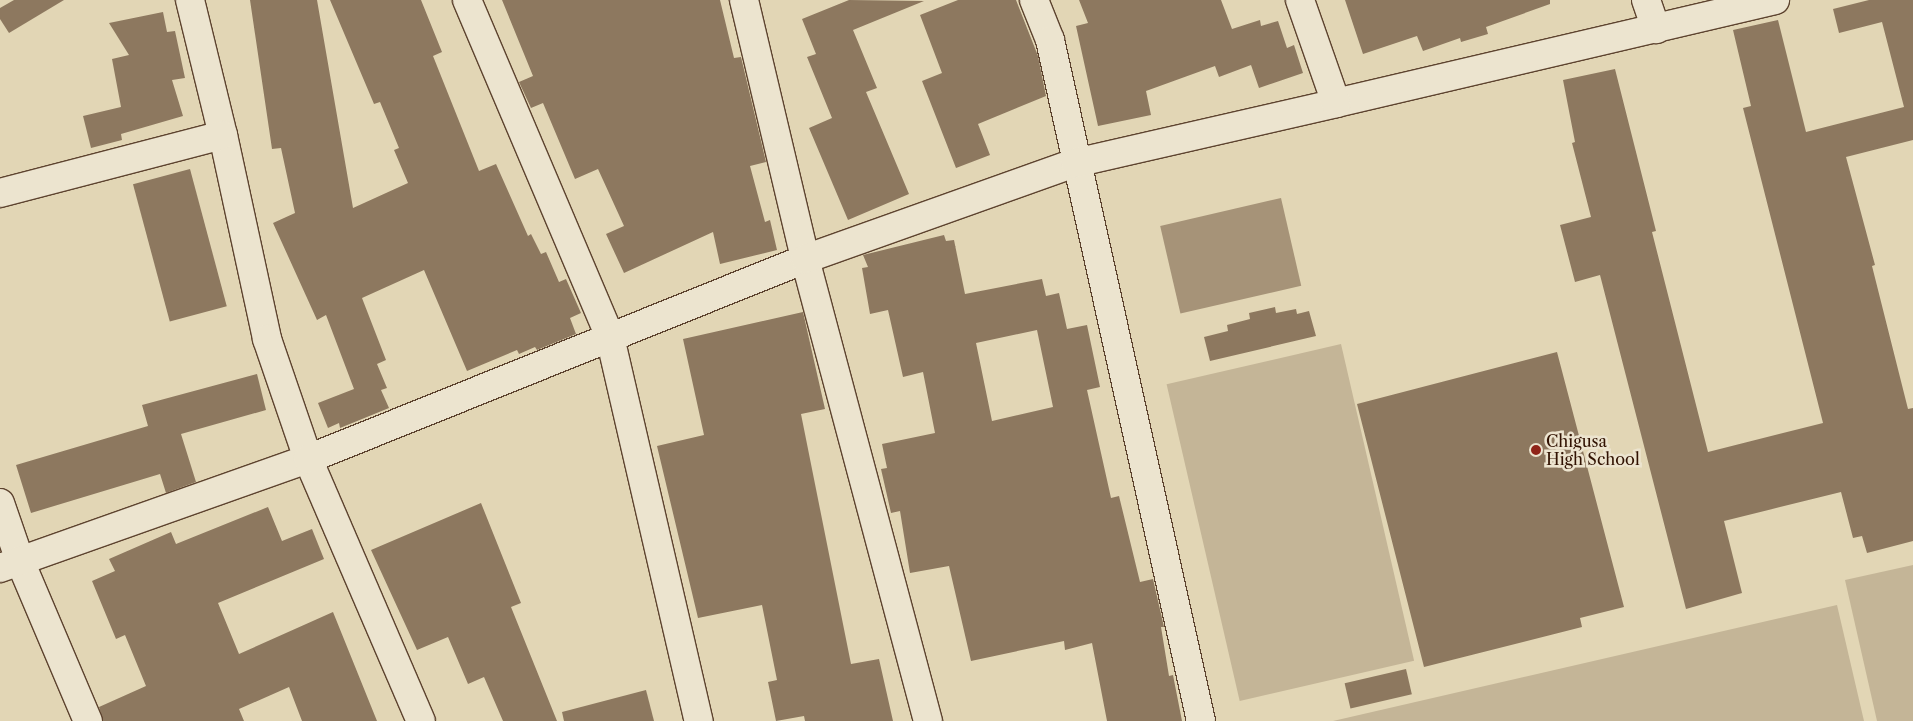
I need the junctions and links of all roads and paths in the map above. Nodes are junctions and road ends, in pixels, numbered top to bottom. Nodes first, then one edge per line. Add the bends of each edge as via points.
1 (190, 0) edge
2 (467, 0) edge
3 (744, 0) edge
4 (1034, 0) edge
5 (1300, 0) edge
6 (1646, 0) edge
7 (1775, 0) edge
8 (1656, 29) junction
9 (1336, 103) junction
10 (224, 135) junction
11 (1075, 163) junction
12 (0, 192) edge
13 (805, 259) junction
14 (610, 338) junction
15 (308, 459) junction
16 (0, 503) edge
17 (10, 564) edge
18 (88, 721) edge
19 (422, 721) edge
20 (700, 721) edge
21 (928, 721) edge
22 (1200, 721) edge

1 - 10 street
2 - 14 street
3 - 13 street
4 - 11 street via 1050,40
5 - 9 street
6 - 8 street
7 - 8 street
8 - 9 street
9 - 11 street
10 - 12 street
10 - 15 street via 268,339
11 - 13 street
11 - 22 street
13 - 14 street
13 - 21 street
14 - 15 street
14 - 20 street
15 - 17 street
15 - 19 street
16 - 17 street
17 - 18 street

